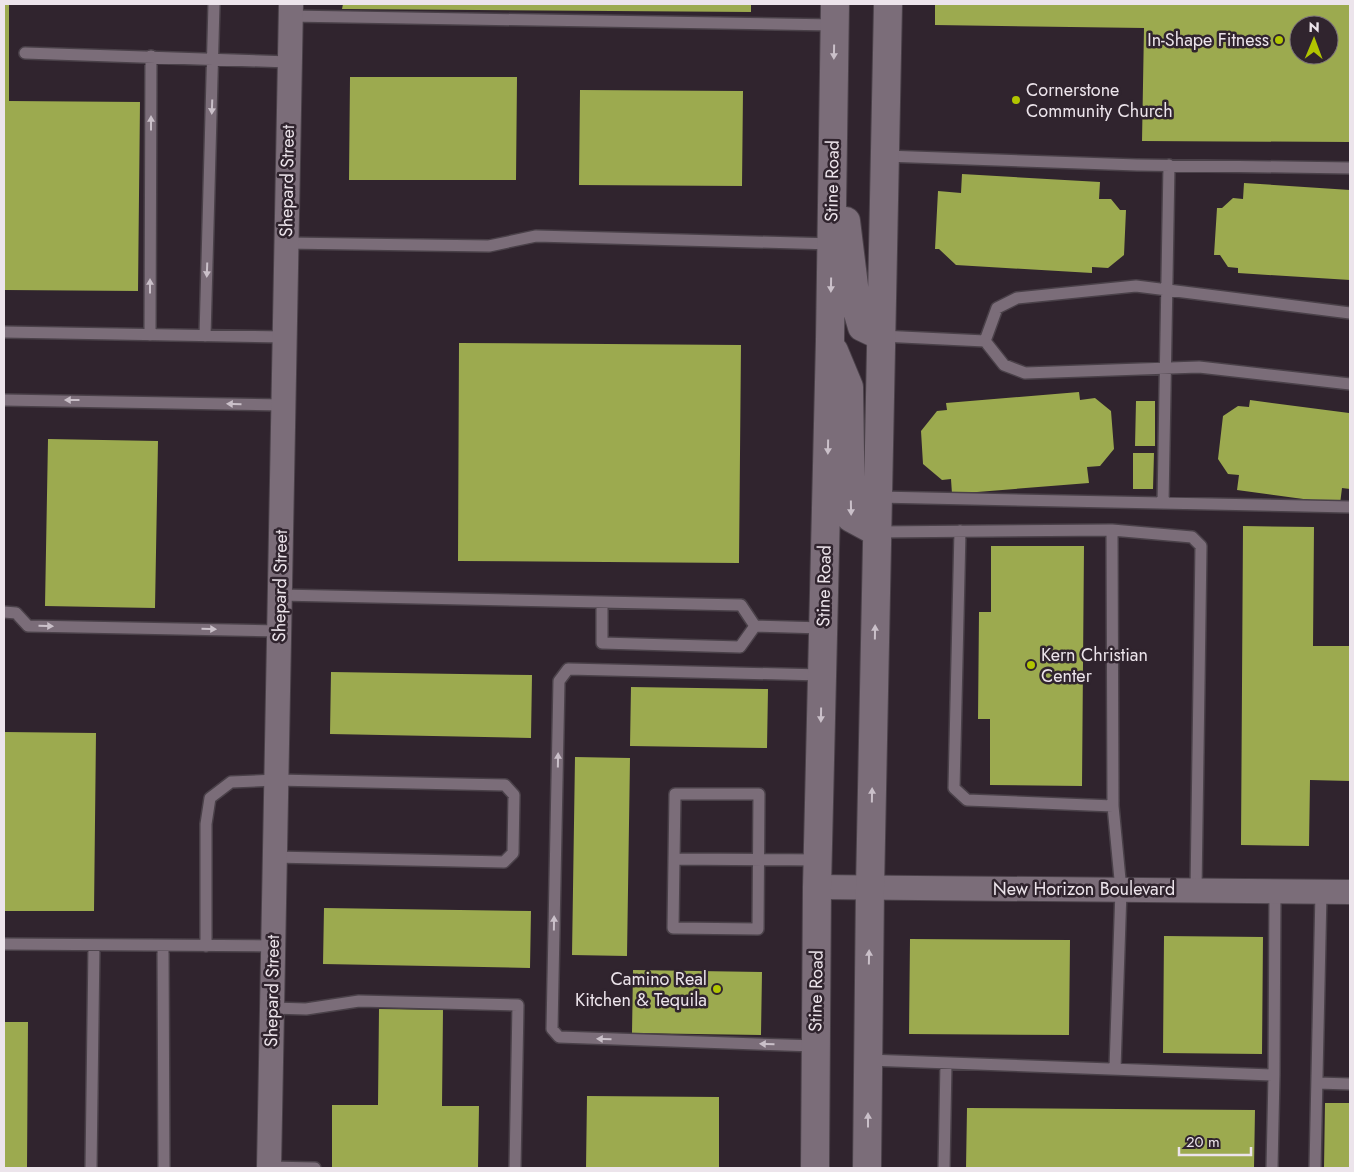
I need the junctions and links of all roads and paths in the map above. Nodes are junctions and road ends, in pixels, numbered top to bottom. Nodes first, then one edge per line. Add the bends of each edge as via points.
1 (214, 4) edge
2 (888, 4) edge
3 (291, 10) edge
4 (834, 14) edge
5 (25, 53) dead end
6 (152, 56) junction
7 (213, 59) junction
8 (289, 62) junction
9 (884, 156) junction
10 (1169, 166) junction
11 (1350, 168) edge
12 (286, 243) junction
13 (840, 244) junction
14 (1166, 290) junction
15 (1350, 313) edge
16 (4, 332) edge
17 (150, 335) junction
18 (205, 336) junction
19 (881, 336) junction
20 (284, 337) junction
21 (830, 340) junction
22 (985, 341) junction
23 (1164, 367) junction
24 (1350, 384) edge
25 (4, 400) edge
26 (283, 405) junction
27 (878, 498) junction
28 (1163, 503) junction
29 (1350, 507) edge
30 (1112, 530) junction
31 (960, 531) junction
32 (877, 532) junction
33 (280, 595) junction
34 (602, 603) junction
35 (4, 612) edge
36 (755, 626) junction
37 (823, 628) junction
38 (279, 631) junction
39 (822, 675) junction
40 (276, 780) junction
41 (1113, 806) junction
42 (274, 857) junction
43 (674, 859) junction
44 (759, 860) junction
45 (817, 873) junction
46 (870, 888) junction
47 (1121, 890) junction
48 (1196, 890) junction
49 (1275, 891) junction
50 (1321, 892) junction
51 (1350, 892) edge
52 (4, 944) edge
53 (94, 945) junction
54 (163, 946) junction
55 (206, 946) junction
56 (273, 946) junction
57 (272, 1008) junction
58 (816, 1046) junction
59 (868, 1060) junction
60 (946, 1062) junction
61 (1115, 1068) junction
62 (1274, 1075) junction
63 (1316, 1083) junction
64 (1350, 1084) edge
65 (91, 1168) edge
66 (164, 1168) edge
67 (269, 1168) edge
68 (315, 1168) edge
69 (515, 1168) edge
70 (814, 1168) edge
71 (867, 1168) edge
72 (944, 1168) edge
73 (1272, 1168) edge
74 (1315, 1168) edge

1 - 7 lane
2 - 9 main road
3 - 4 lane
3 - 8 street, Shepard Street
4 -> 13 main road, Stine Road via 832,110
5 - 6 lane
6 - 7 lane
17 -> 6 lane
7 - 8 lane
7 -> 18 lane
8 - 12 street, Shepard Street
9 - 10 lane
9 - 19 main road
10 - 11 lane
10 - 14 lane
12 - 13 lane via 489,246 536,236
12 - 20 street, Shepard Street
13 - 19 main road via 862,327
13 -> 21 main road, Stine Road
14 - 15 lane
14 - 22 lane via 1136,286 1017,298 997,308
14 - 23 lane
16 - 17 lane
17 - 18 lane
18 - 20 lane
19 - 22 lane
19 - 27 main road
20 - 26 street, Shepard Street
21 -> 32 main road via 849,387 851,518
21 -> 37 main road, Stine Road
22 - 23 lane via 1004,365 1025,374
23 - 24 lane via 1199,367
23 - 28 lane
26 -> 25 lane
26 - 33 street, Shepard Street
27 - 28 lane
27 - 32 main road
28 - 29 lane
30 - 31 lane
30 - 41 lane
30 - 48 lane via 1192,537 1201,546
31 - 32 lane
31 - 41 lane via 954,788 967,800
46 -> 32 main road
33 - 34 lane
33 - 38 street, Shepard Street
34 - 36 lane via 741,605
34 - 36 lane via 602,643 740,647
35 -> 38 lane via 16,613 28,626
36 - 37 lane
37 - 39 main road, Stine Road
38 - 40 street, Shepard Street
39 -> 45 main road, Stine Road
58 -> 39 lane via 559,1037 552,1029 560,681 568,669
40 - 42 street, Shepard Street
40 - 42 lane via 505,785 514,795 513,852 504,862
40 - 55 lane via 231,782 210,798 206,824
41 - 47 lane
42 - 56 street, Shepard Street
43 - 44 lane
43 - 44 lane via 675,794 759,794
43 - 44 lane via 673,928 758,929
44 - 45 lane
45 - 46 street, New Horizon Boulevard
45 - 58 main road, Stine Road
46 - 47 street, New Horizon Boulevard
59 -> 46 main road
47 - 48 street, New Horizon Boulevard
47 - 61 lane
48 - 49 street, New Horizon Boulevard
49 - 50 street, New Horizon Boulevard
49 - 62 lane
50 - 51 street, New Horizon Boulevard
50 - 63 lane
52 - 53 lane
53 - 54 lane
53 - 65 lane
54 - 55 lane
54 - 66 lane
55 - 56 lane
56 - 57 street, Shepard Street
57 - 67 street, Shepard Street
57 - 69 lane via 306,1009 359,1001 518,1005
58 - 70 main road, Stine Road
59 - 60 lane
71 -> 59 main road
60 - 61 lane
60 - 72 lane
61 - 62 lane
62 - 73 lane
63 - 64 lane
63 - 74 lane
67 - 68 lane

